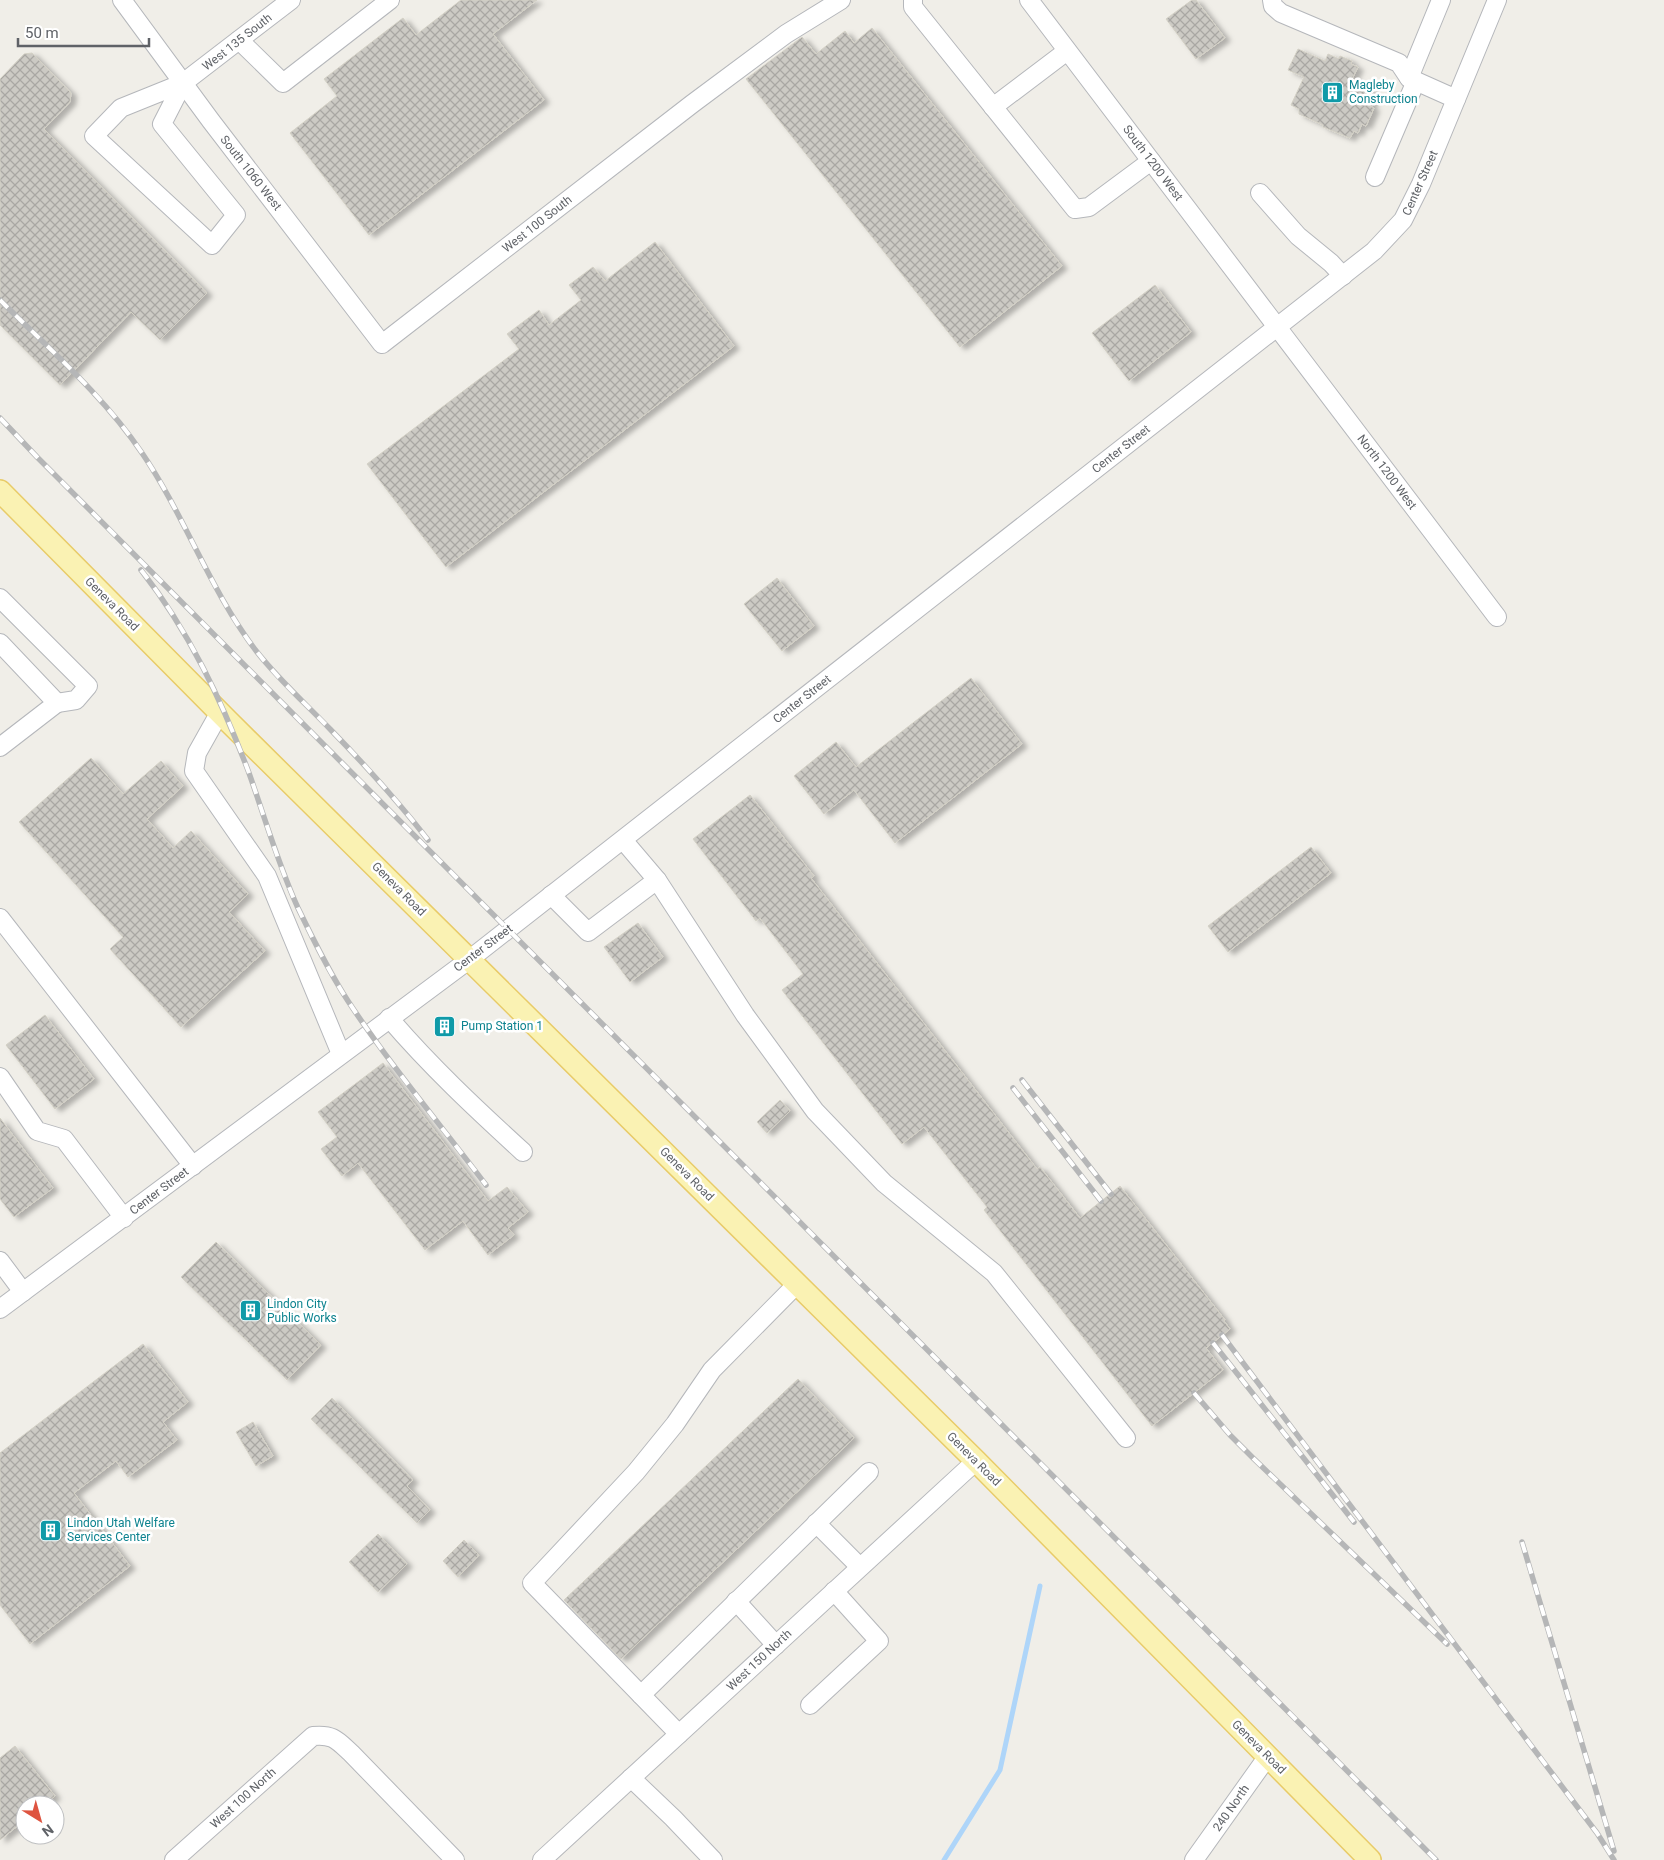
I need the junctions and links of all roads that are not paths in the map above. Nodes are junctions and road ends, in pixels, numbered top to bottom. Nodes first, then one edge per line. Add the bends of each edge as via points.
1 (122, 0) edge
2 (291, 0) edge
3 (390, 0) edge
4 (841, 0) edge
5 (913, 0) edge
6 (1029, 0) edge
7 (1272, 0) edge
8 (1441, 0) edge
9 (1491, 2) edge
10 (239, 40) junction
11 (1067, 50) junction
12 (1413, 80) junction
13 (183, 83) junction
14 (1456, 99) junction
15 (994, 107) junction
16 (1151, 161) junction
17 (1375, 177) dead end
18 (1260, 193) dead end
19 (1343, 276) junction
20 (1277, 327) junction
21 (382, 344) joint
22 (0, 491) edge
23 (0, 598) edge
24 (1497, 617) dead end
25 (0, 643) edge
26 (57, 703) junction
27 (220, 712) junction
28 (4, 736) edge
29 (623, 840) junction
30 (657, 880) junction
31 (551, 895) junction
32 (0, 918) edge
33 (470, 959) junction
34 (389, 1018) junction
35 (340, 1054) junction
36 (0, 1077) edge
37 (523, 1152) dead end
38 (193, 1166) junction
39 (124, 1218) junction
40 (0, 1261) edge
41 (798, 1284) junction
42 (24, 1292) junction
43 (0, 1310) edge
44 (1126, 1438) dead end
45 (976, 1461) junction
46 (869, 1472) dead end
47 (816, 1523) junction
48 (860, 1567) junction
49 (834, 1591) junction
50 (736, 1601) junction
51 (776, 1645) junction
52 (641, 1695) junction
53 (810, 1705) dead end
54 (679, 1734) junction
55 (1268, 1756) junction
56 (631, 1778) junction
57 (174, 1860) edge
58 (455, 1860) edge
59 (542, 1860) edge
60 (713, 1860) edge
61 (1194, 1860) edge
62 (1370, 1860) edge

1 - 13 street, South 1060 West
2 - 10 street, West 135 South
3 - 10 street via 283,83
4 - 21 street, West 100 South via 786,34 692,104
5 - 15 street via 913,6
6 - 11 street, South 1200 West
7 - 12 street via 1273,6 1281,13 1399,63
8 - 12 street
9 - 14 street, Center Street
10 - 13 street, West 135 South
11 - 15 street
11 - 16 street, South 1200 West
12 - 14 street
12 - 17 street
13 - 13 street via 122,108 94,136 212,245 236,215 162,124
13 - 21 street, South 1060 West
14 - 19 street, Center Street via 1403,220 1374,251
15 - 16 street via 1075,209 1088,207
16 - 20 street, South 1200 West
18 - 19 street via 1298,236
19 - 20 street, Center Street
20 - 24 street, North 1200 West
20 - 29 street, Center Street
22 - 27 main road, Geneva Road
23 - 26 street via 88,686 76,700
25 - 26 street
26 - 28 street
27 - 33 main road, Geneva Road
27 - 35 street via 197,753 194,771 267,876
29 - 30 street
29 - 31 street, Center Street
30 - 31 street via 588,932
30 - 44 street via 745,1015 815,1111 884,1183 994,1273
31 - 33 street, Center Street
32 - 38 street
33 - 34 street, Center Street
33 - 41 main road, Geneva Road
34 - 35 street, Center Street
34 - 37 street via 464,1098
35 - 38 street, Center Street
36 - 39 street via 37,1131 64,1139
38 - 39 street, Center Street
39 - 42 street, Center Street
40 - 42 street
41 - 45 main road, Geneva Road
41 - 52 street via 712,1370 675,1424 636,1472 532,1583
42 - 43 street, Center Street
45 - 48 street, West 150 North
45 - 55 main road, Geneva Road
46 - 47 street
47 - 48 street
47 - 50 street
48 - 49 street, West 150 North
49 - 51 street, West 150 North
49 - 53 street via 878,1641
50 - 51 street
50 - 52 street
51 - 54 street, West 150 North
52 - 54 street
54 - 56 street, West 150 North
55 - 61 street, 240 North
55 - 62 main road, Geneva Road
56 - 59 street, West 150 North
56 - 60 street
57 - 58 street, West 100 North via 313,1736 326,1735 337,1740

